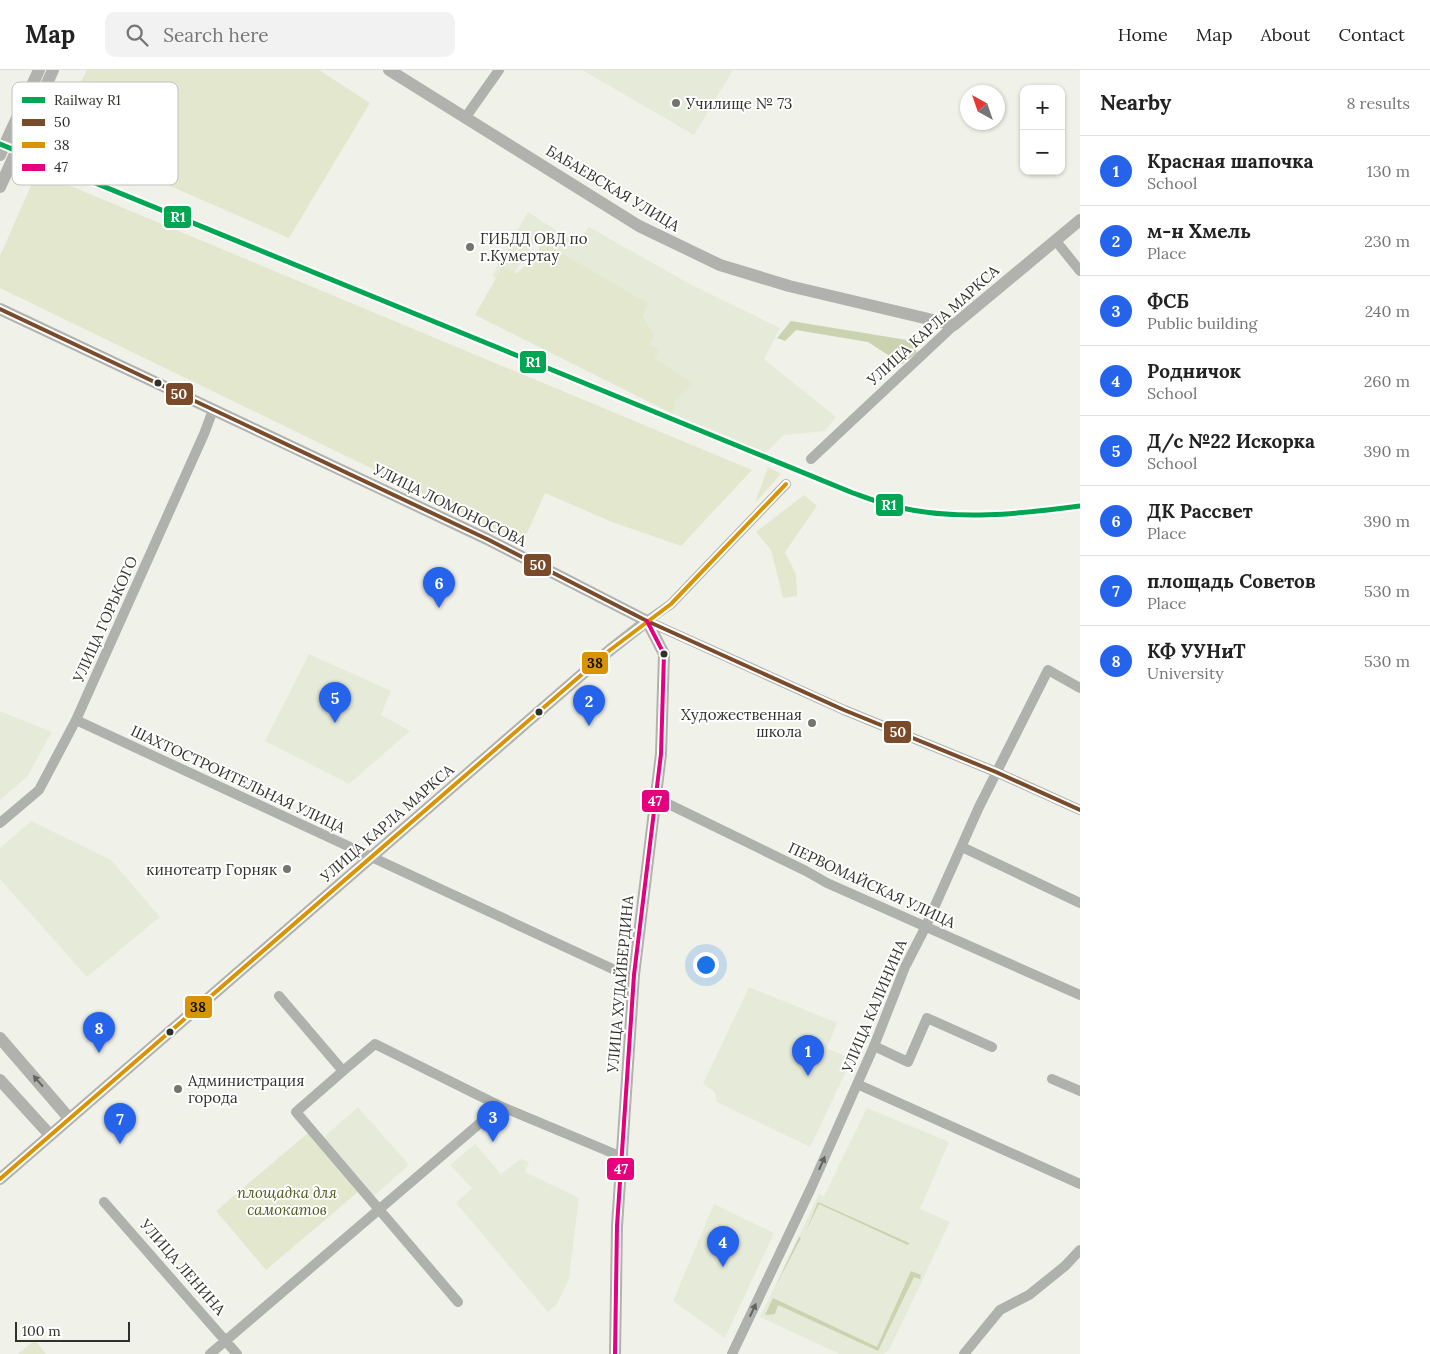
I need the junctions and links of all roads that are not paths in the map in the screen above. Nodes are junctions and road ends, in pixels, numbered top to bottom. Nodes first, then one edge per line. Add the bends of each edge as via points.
1 (39, 70) edge
2 (53, 70) edge
3 (389, 70) edge
4 (499, 70) edge
5 (33, 82) edge
6 (48, 82) edge
7 (466, 118) junction
8 (12, 129) edge
9 (0, 155) edge
10 (12, 161) edge
11 (0, 187) edge
12 (1080, 220) edge
13 (1056, 240) junction
14 (1080, 271) edge
15 (0, 309) edge
16 (954, 325) junction
17 (213, 410) junction
18 (811, 459) dead end
19 (786, 484) dead end
20 (647, 621) junction
21 (1080, 688) edge
22 (76, 720) junction
23 (996, 772) junction
24 (654, 798) junction
25 (1080, 810) edge
26 (0, 823) edge
27 (962, 847) junction
28 (372, 857) junction
29 (1080, 903) edge
30 (925, 928) junction
31 (634, 975) junction
32 (1080, 995) edge
33 (279, 996) dead end
34 (0, 1038) edge
35 (874, 1046) junction
36 (992, 1047) dead end
37 (343, 1071) junction
38 (1052, 1079) dead end
39 (0, 1080) edge
40 (857, 1084) junction
41 (1080, 1091) edge
42 (500, 1106) junction
43 (69, 1118) junction
44 (50, 1135) junction
45 (622, 1157) junction
46 (0, 1179) edge
47 (1080, 1184) edge
48 (104, 1202) dead end
49 (378, 1210) junction
50 (1080, 1250) edge
51 (458, 1302) dead end
52 (226, 1341) junction
53 (210, 1354) edge
54 (237, 1354) edge
55 (615, 1354) edge
56 (732, 1354) edge
57 (964, 1354) edge

1 - 5 main road
2 - 6 main road
3 - 7 main road, БАБАЕВСКАЯ УЛИЦА
4 - 7 street
7 - 16 main road, БАБАЕВСКАЯ УЛИЦА via 639,226 720,265 789,286
8 - 9 main road
10 - 11 main road
12 - 13 main road, УЛИЦА КАРЛА МАРКСА
13 - 14 street
13 - 16 main road, УЛИЦА КАРЛА МАРКСА
15 - 17 main road, УЛИЦА ЛОМОНОСОВА
16 - 18 street, УЛИЦА КАРЛА МАРКСА
17 - 20 main road, УЛИЦА ЛОМОНОСОВА via 487,539
17 - 22 street, УЛИЦА ГОРЬКОГО
19 - 20 street, УЛИЦА КАРЛА МАРКСА via 671,604
20 - 23 street, УЛИЦА ЛОМОНОСОВА via 844,710
20 - 24 main road, УЛИЦА ХУДАЙБЕРДИНА via 664,654 661,754
20 - 28 main road, УЛИЦА КАРЛА МАРКСА
21 - 23 street, УЛИЦА КАЛИНИНА via 1048,670
22 - 26 street, УЛИЦА ГОРЬКОГО via 40,790
22 - 28 street, ШАХТОСТРОИТЕЛЬНАЯ УЛИЦА
23 - 25 street, УЛИЦА ЛОМОНОСОВА
23 - 27 street, УЛИЦА КАЛИНИНА
24 - 30 street, ПЕРВОМАЙСКАЯ УЛИЦА via 827,884
24 - 31 main road, УЛИЦА ХУДАЙБЕРДИНА
27 - 29 street
27 - 30 street, УЛИЦА КАЛИНИНА
28 - 31 street, ШАХТОСТРОИТЕЛЬНАЯ УЛИЦА via 617,971
28 - 43 main road, УЛИЦА КАРЛА МАРКСА
30 - 32 street, ПЕРВОМАЙСКАЯ УЛИЦА
30 - 35 street, УЛИЦА КАЛИНИНА via 905,967
31 - 45 main road, УЛИЦА ХУДАЙБЕРДИНА
33 - 37 street
43 -> 34 main road
35 - 36 street via 908,1062 927,1018
35 - 40 street, УЛИЦА КАЛИНИНА
37 - 42 street via 375,1044
37 - 49 street via 296,1112
38 - 41 street
39 - 44 main road
40 - 47 street
56 -> 40 street, УЛИЦА КАЛИНИНА
42 - 45 street
42 - 49 street
43 - 44 main road, УЛИЦА КАРЛА МАРКСА
44 - 46 main road, УЛИЦА КАРЛА МАРКСА
45 - 55 main road, УЛИЦА ХУДАЙБЕРДИНА via 617,1226
48 - 52 street, УЛИЦА ЛЕНИНА
49 - 51 street
49 - 52 street
50 - 57 street via 1029,1294 1000,1310
52 - 53 street
52 - 54 street, УЛИЦА ЛЕНИНА

